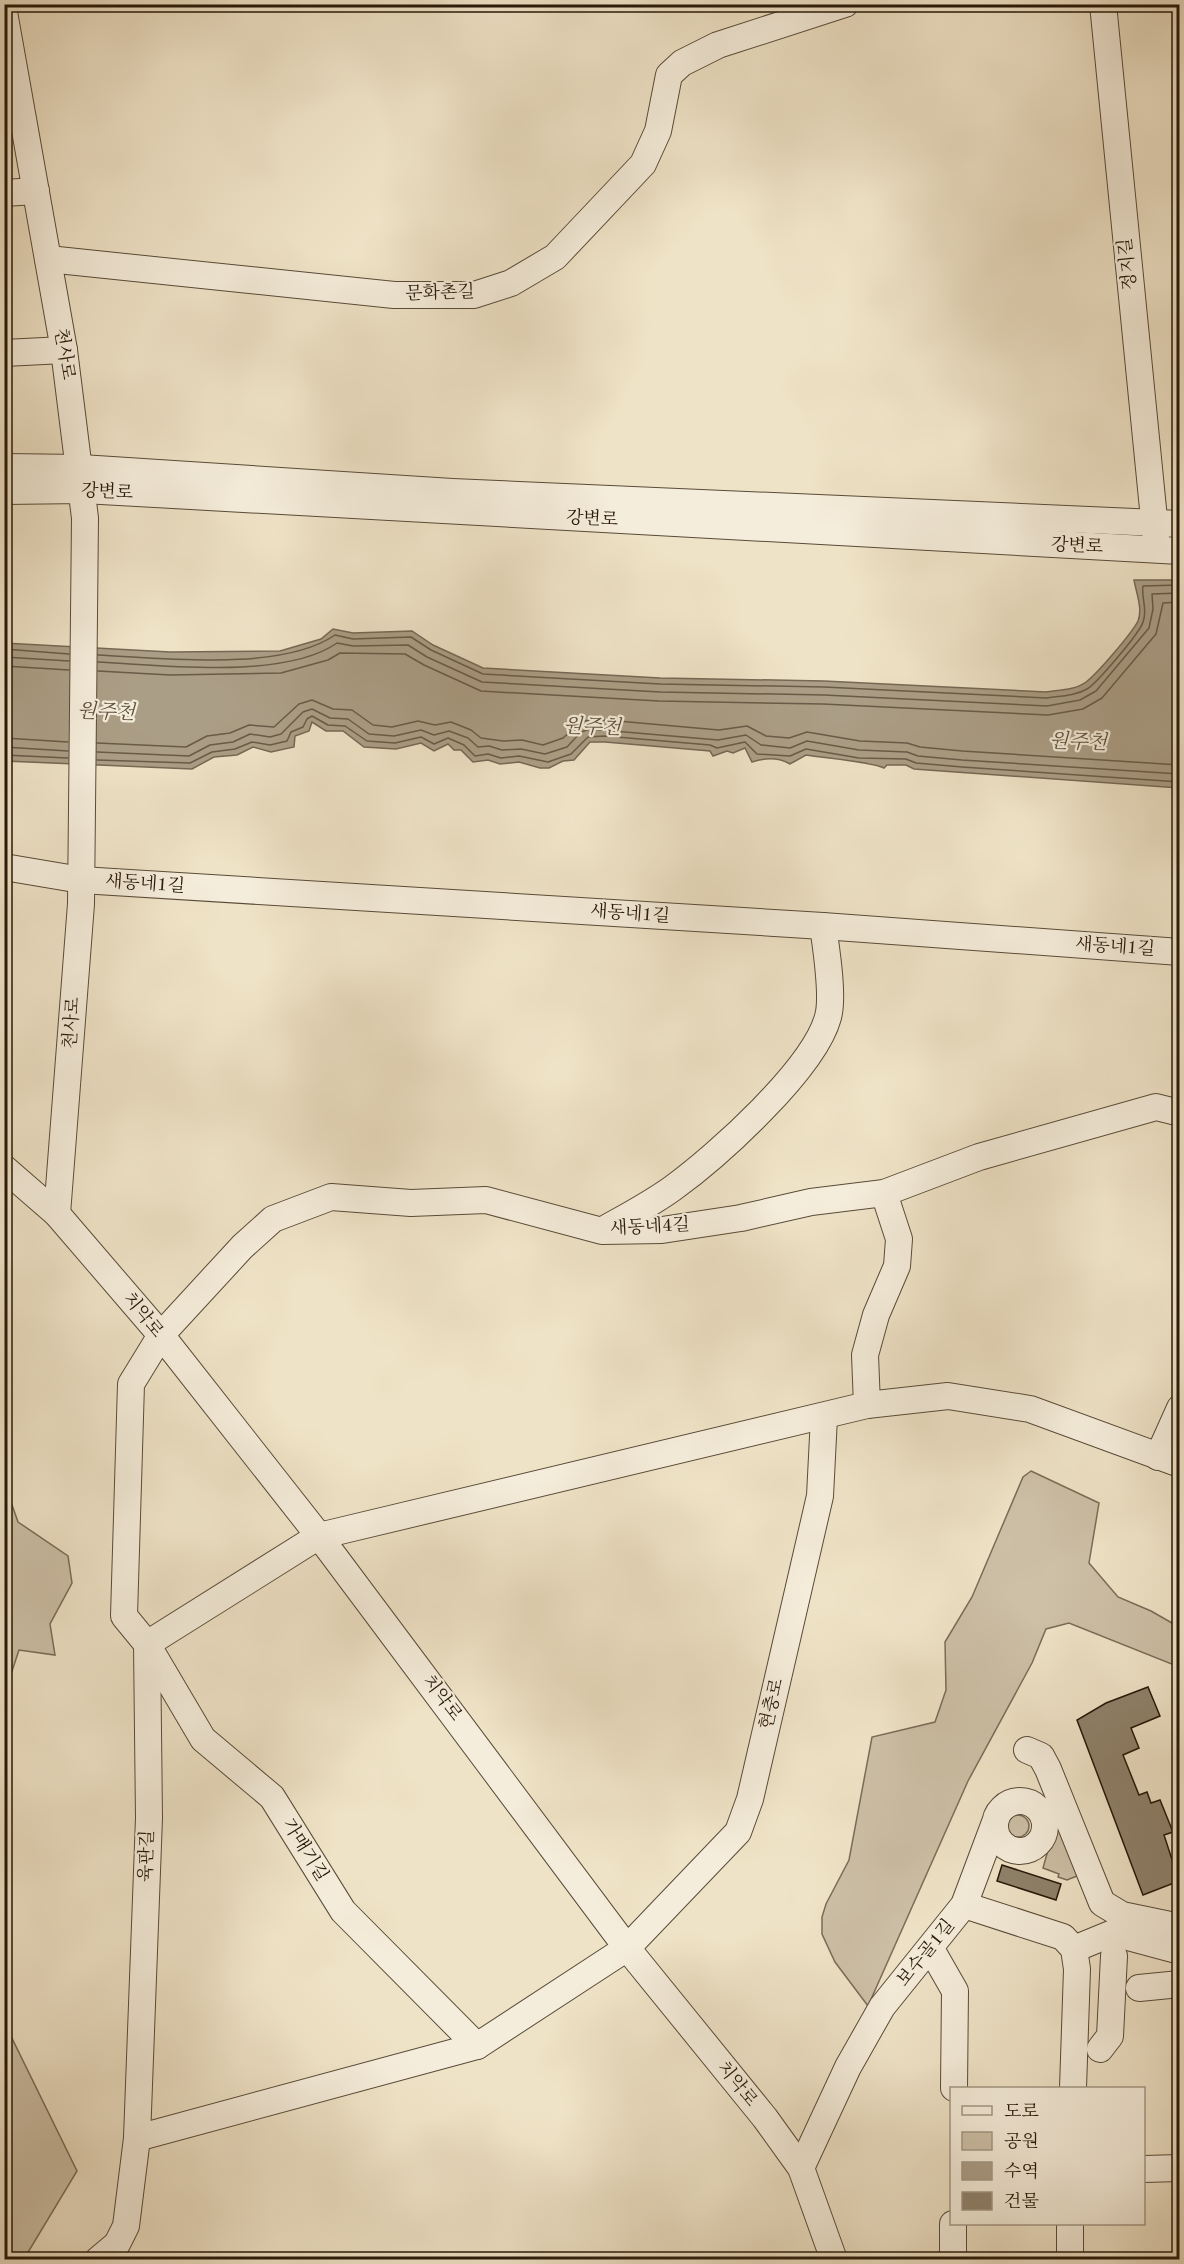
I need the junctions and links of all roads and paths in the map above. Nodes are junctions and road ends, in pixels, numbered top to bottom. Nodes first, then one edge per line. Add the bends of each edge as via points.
1 (845, 4) edge
2 (1102, 4) edge
3 (4, 12) edge
4 (36, 191) junction
5 (4, 193) edge
6 (48, 259) junction
7 (64, 350) junction
8 (4, 353) edge
9 (4, 467) edge
10 (82, 479) junction
11 (4, 490) edge
12 (1154, 523) junction
13 (1179, 524) edge
14 (1168, 551) edge
15 (4, 867) edge
16 (81, 879) junction
17 (822, 926) junction
18 (1179, 952) edge
19 (1179, 1094) edge
20 (1168, 1110) edge
21 (4, 1168) edge
22 (884, 1193) junction
23 (57, 1214) junction
24 (602, 1231) junction
25 (161, 1335) junction
26 (867, 1405) junction
27 (1179, 1408) edge
28 (824, 1417) junction
29 (1168, 1460) edge
30 (319, 1536) junction
31 (147, 1644) junction
32 (1027, 1750) dead end
33 (994, 1825) dead end
34 (964, 1905) junction
35 (1179, 1927) edge
36 (627, 1948) junction
37 (931, 1949) junction
38 (1074, 1949) junction
39 (1179, 1951) edge
40 (1114, 1956) dead end
41 (1179, 1984) edge
42 (1139, 1988) dead end
43 (477, 2046) junction
44 (1100, 2049) dead end
45 (954, 2087) edge
46 (1072, 2087) edge
47 (136, 2138) junction
48 (801, 2168) junction
49 (1179, 2168) edge
50 (1145, 2169) edge
51 (953, 2225) edge
52 (1070, 2225) edge
53 (98, 2259) edge
54 (834, 2259) edge
55 (953, 2259) edge
56 (1070, 2259) edge

1 - 6 street, 문화촌길 via 718,45 682,63 669,75 658,131 643,164 555,257 511,283 474,294 394,295
2 - 12 street, 정지길
3 - 4 street, 천사로
4 - 5 street
4 - 6 street, 천사로
6 - 7 street, 천사로
7 - 8 street
7 - 10 street, 천사로
9 - 10 street, 강변로
10 - 11 street, 강변로
10 - 12 street, 강변로
10 - 14 street, 강변로
10 - 16 street, 천사로 via 85,518
12 - 13 street, 강변로
12 - 14 street, 정지길
15 - 16 street, 새동네1길
16 - 17 street, 새동네1길
16 - 23 street, 천사로
17 - 18 street, 새동네1길
17 - 24 street via 828,954 828,1016 812,1049 779,1092 727,1144 673,1188
19 - 20 street, 새동네4길
20 - 22 street, 새동네4길 via 979,1157
21 - 23 street, 치악로
22 - 24 street, 새동네4길 via 811,1202 662,1230
22 - 26 street via 898,1239 897,1266 876,1315 865,1355
23 - 25 street, 치악로
24 - 25 street, 새동네4길 via 486,1200 411,1203 331,1197 273,1219
25 - 30 street, 치악로
25 - 31 street, 새동네4길 via 131,1384 124,1616
26 - 28 street
26 - 29 street via 948,1396 1030,1409
27 - 29 street
28 - 30 street
28 - 36 street, 현충로 via 820,1496 750,1799 738,1832
30 - 31 street
30 - 36 street, 치악로
31 - 43 street, 가매기길 via 203,1739 272,1797 343,1911
31 - 47 street, 육판길 via 149,1818
32 - 35 street via 1041,1756 1048,1769 1102,1903 1122,1915
33 - 34 street
34 - 37 street, 보수골1길
34 - 38 street, 보수골1길 via 1063,1937
36 - 43 street
36 - 48 street, 치악로
37 - 45 street via 955,1991
37 - 48 street, 보수골1길 via 882,2007 848,2067
38 - 39 street via 1113,1933
38 - 46 street via 1077,1969
40 - 44 street via 1110,2036
41 - 42 street
43 - 47 street
47 - 53 street, 육판길 via 126,2226 117,2244
48 - 54 street, 치악로
49 - 50 street
51 - 55 street
52 - 56 street

